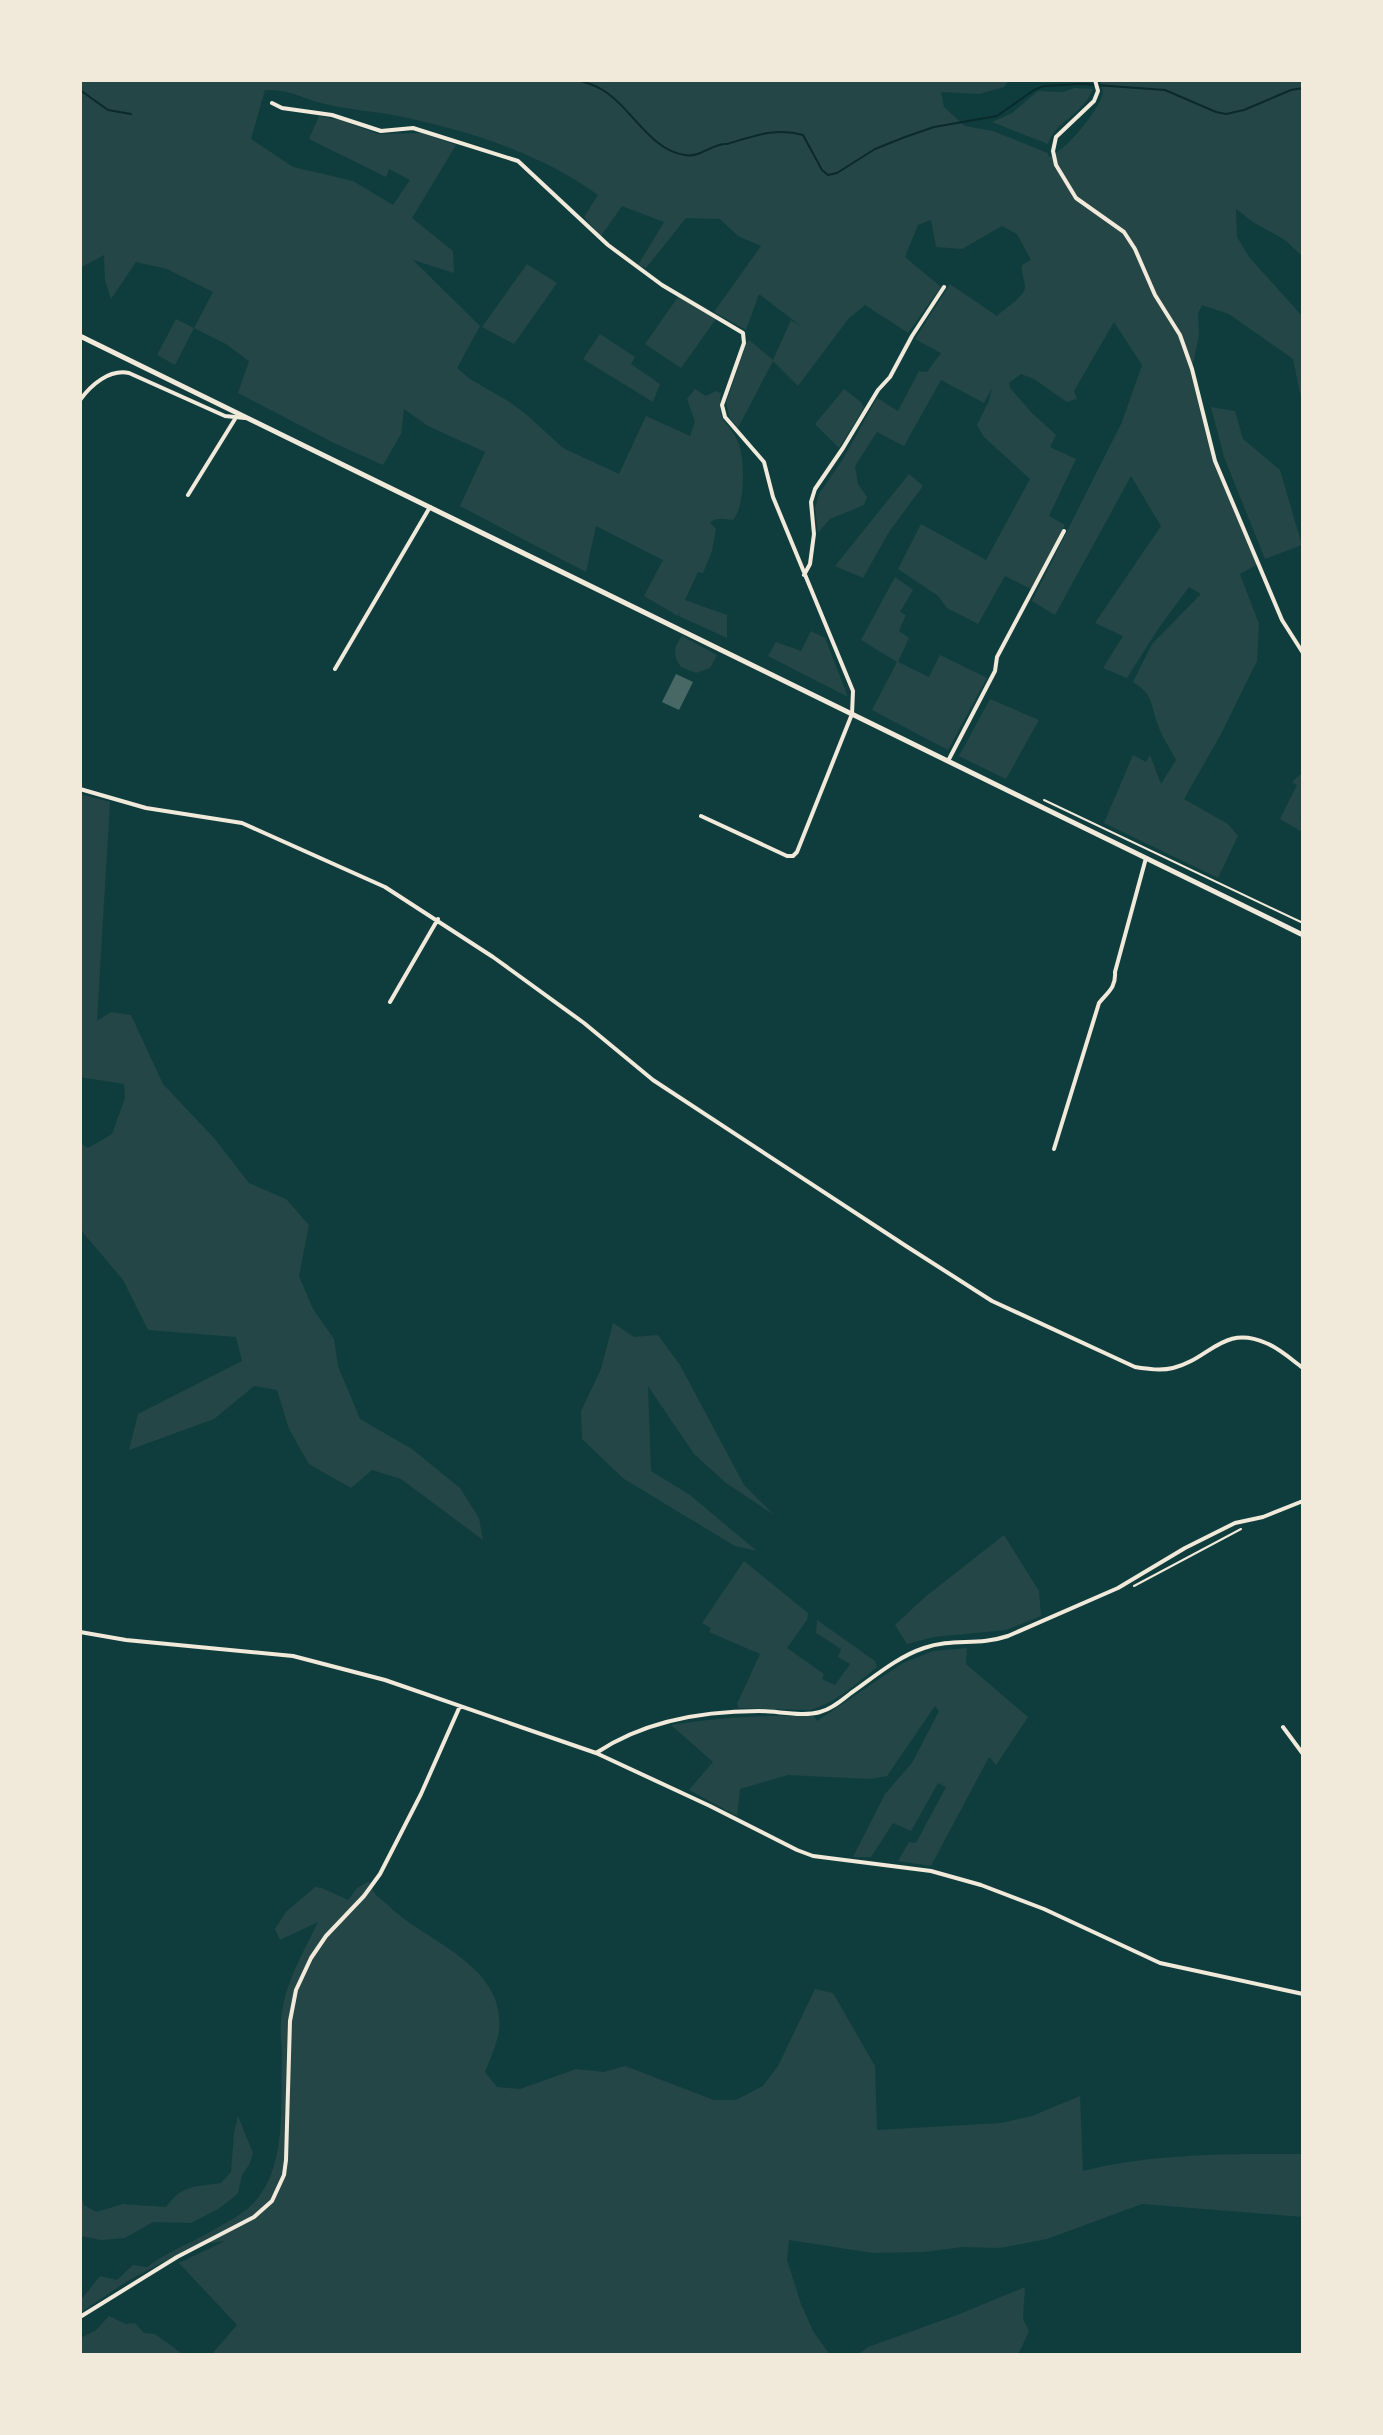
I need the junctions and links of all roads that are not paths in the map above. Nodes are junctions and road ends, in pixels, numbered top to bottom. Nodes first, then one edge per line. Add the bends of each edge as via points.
1 (1095, 80) edge
2 (272, 103) dead end
3 (944, 287) dead end
4 (80, 336) edge
5 (80, 400) edge
6 (235, 418) junction
7 (247, 418) junction
8 (188, 495) dead end
9 (430, 507) junction
10 (1064, 531) dead end
11 (804, 575) junction
12 (1303, 653) edge
13 (335, 669) dead end
14 (852, 714) junction
15 (948, 761) junction
16 (80, 789) edge
17 (701, 816) dead end
18 (1146, 858) junction
19 (438, 919) junction
20 (1303, 935) edge
21 (390, 1002) dead end
22 (1054, 1149) dead end
23 (1303, 1368) edge
24 (1303, 1501) edge
25 (80, 1632) edge
26 (460, 1706) junction
27 (1283, 1727) dead end
28 (596, 1753) junction
29 (1303, 1754) edge
30 (1303, 1994) edge
31 (80, 2317) edge

1 - 12 street via 1098,91 1090,105 1056,137 1056,165 1076,198 1131,241 1150,287 1180,335 1215,461 1282,620
2 - 11 street via 381,131 413,128 518,161 608,245 662,285 743,333 722,405 725,417 764,462
3 - 11 street via 815,489 814,534
4 - 7 street
5 - 6 street via 93,384 120,371
6 - 7 street
6 - 8 street
7 - 9 street
9 - 13 street
9 - 14 street
10 - 15 street
11 - 14 street via 853,691
14 - 15 street
14 - 17 street via 793,856
15 - 18 street
16 - 19 street via 146,808 242,823 385,887
18 - 20 street
18 - 22 street via 1116,982 1099,1003
19 - 21 street
19 - 23 street via 584,1023 653,1080 992,1301 1135,1367 1172,1369 1231,1337 1267,1343
24 - 28 street via 1235,1523 1118,1588 1008,1636 989,1642 950,1642 898,1659 818,1713 754,1711 686,1718 633,1732
25 - 26 street via 303,1658
26 - 28 street
26 - 31 street via 380,1874 326,1936 296,1990 290,2021 286,2160 272,2201 254,2217
27 - 29 street
28 - 30 street via 813,1856 931,1871 981,1885 1160,1963

